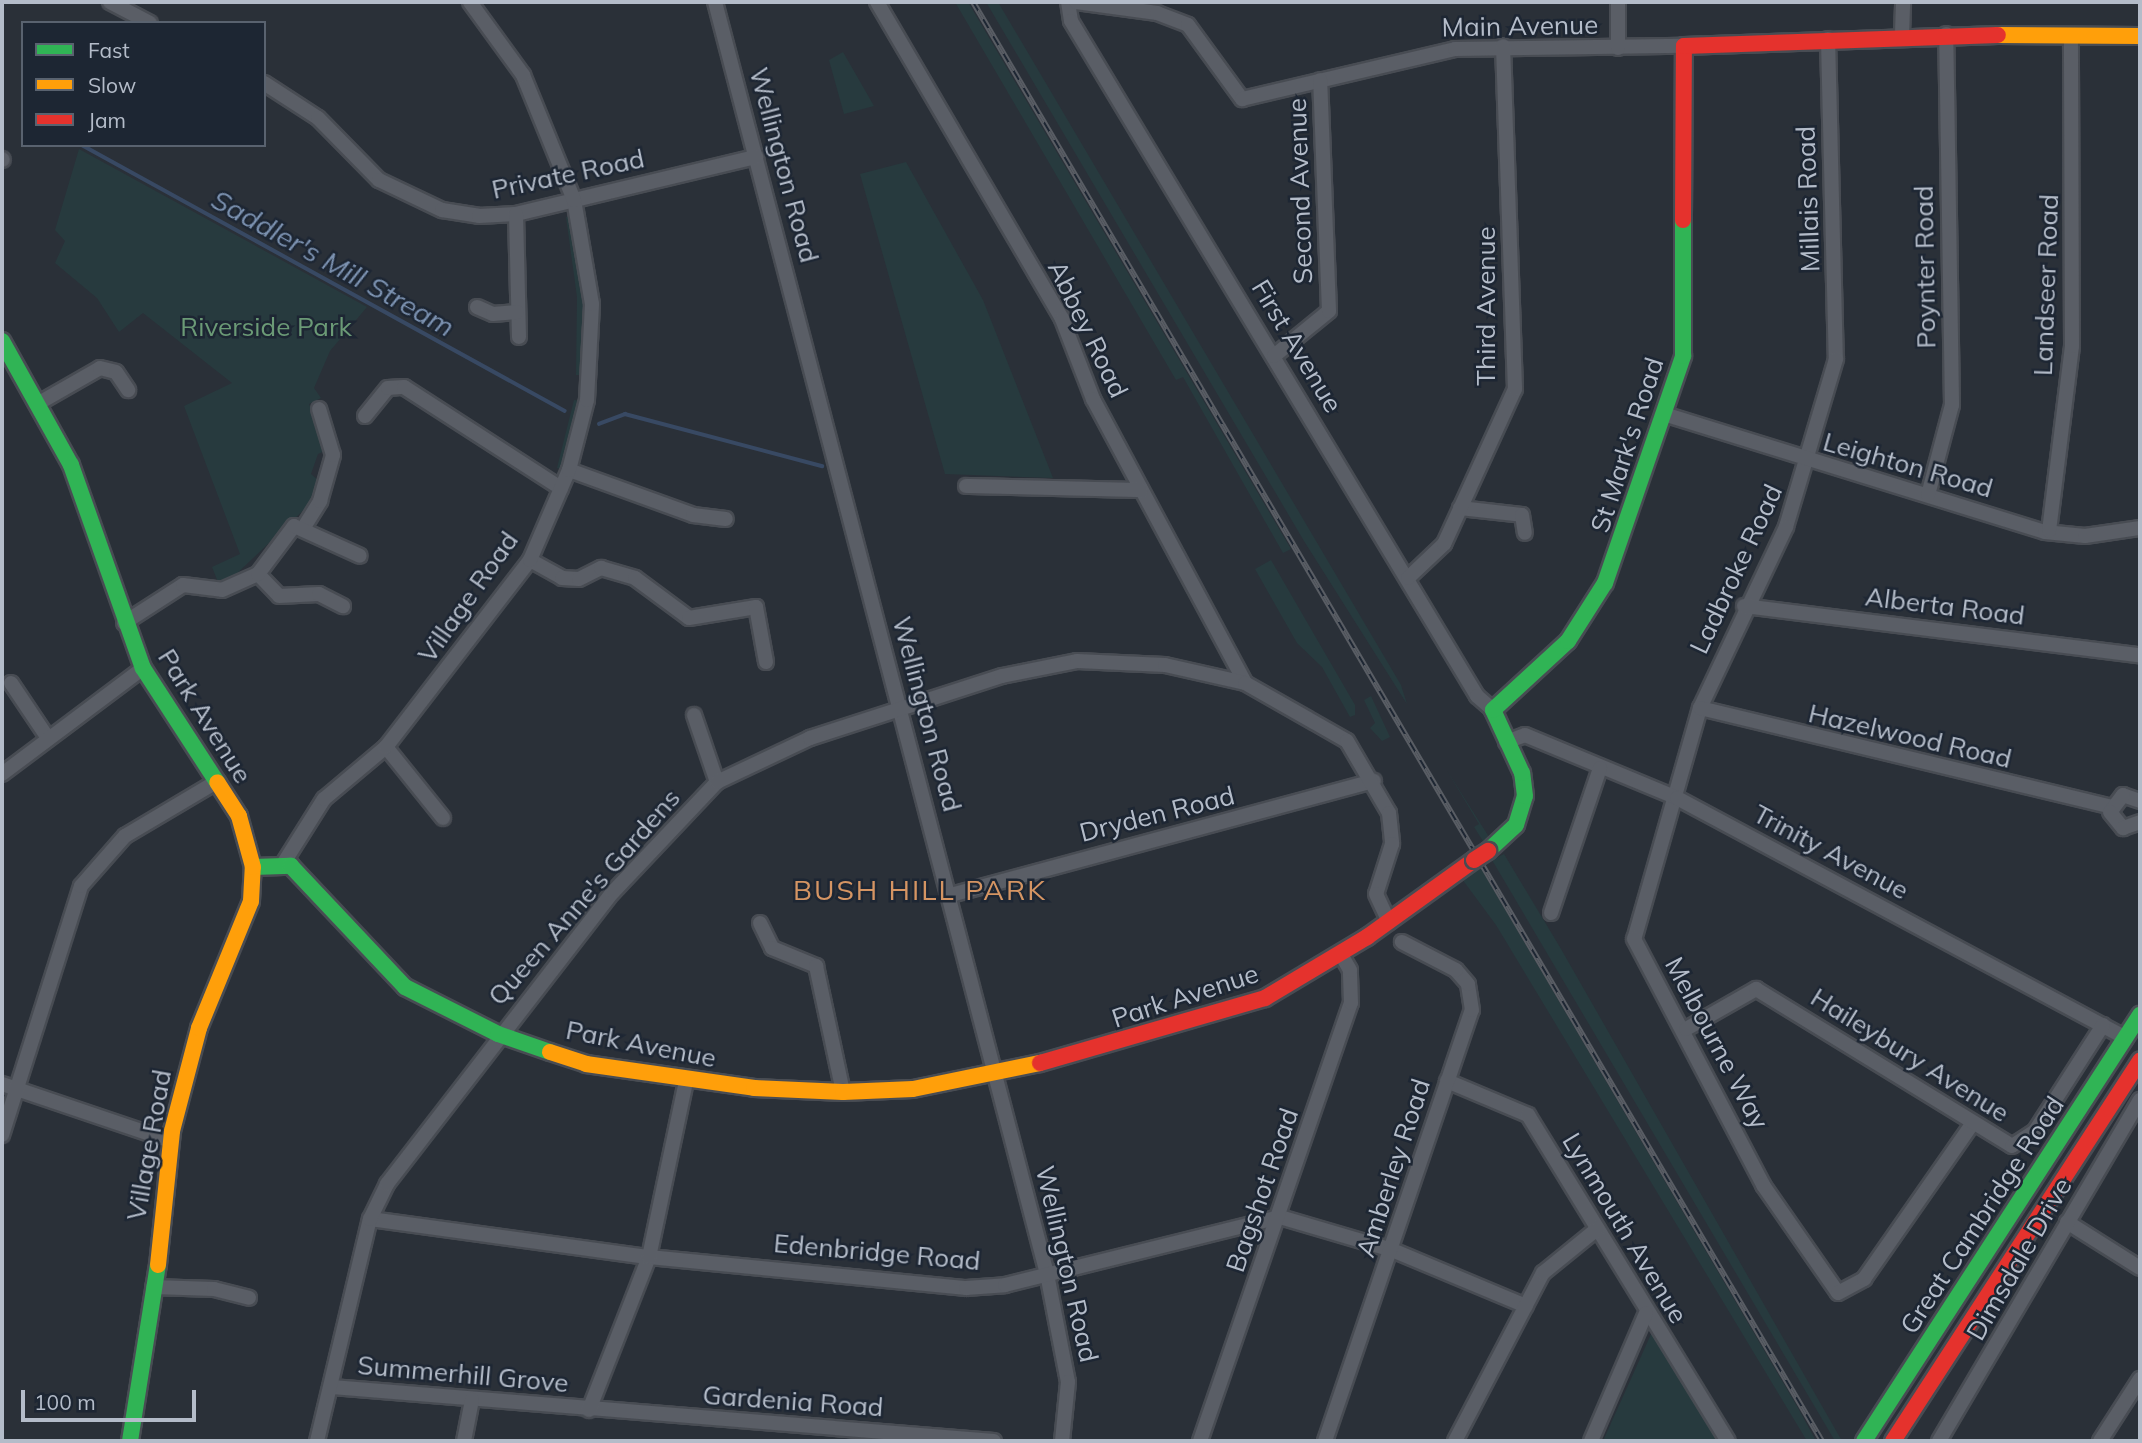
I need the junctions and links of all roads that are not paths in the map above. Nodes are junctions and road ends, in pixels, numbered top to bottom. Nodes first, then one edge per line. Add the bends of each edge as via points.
1 (110, 2) edge
2 (470, 2) edge
3 (715, 2) edge
4 (877, 2) edge
5 (1068, 2) edge
6 (1076, 2) edge
7 (1618, 2) edge
8 (1903, 2) edge
9 (146, 21) edge
10 (1902, 34) junction
11 (1946, 34) junction
12 (2140, 36) edge
13 (1828, 38) junction
14 (2071, 38) junction
15 (1503, 46) junction
16 (1684, 46) junction
17 (1618, 48) junction
18 (1320, 80) junction
19 (266, 84) edge
20 (756, 158) junction
21 (574, 200) junction
22 (516, 214) junction
23 (477, 307) dead end
24 (517, 312) junction
25 (519, 337) dead end
26 (5, 352) edge
27 (1273, 356) junction
28 (1836, 359) joint
29 (128, 390) dead end
30 (39, 403) junction
31 (319, 409) dead end
32 (1667, 415) junction
33 (365, 416) dead end
34 (1811, 462) junction
35 (569, 470) junction
36 (561, 488) junction
37 (972, 489) dead end
38 (1141, 490) junction
39 (1928, 495) junction
40 (1460, 508) junction
41 (726, 519) dead end
42 (304, 527) junction
43 (2140, 528) edge
44 (2049, 531) junction
45 (1525, 533) dead end
46 (360, 556) dead end
47 (530, 560) junction
48 (258, 573) junction
49 (1408, 578) junction
50 (343, 606) dead end
51 (1744, 606) junction
52 (124, 623) junction
53 (2140, 655) edge
54 (766, 662) dead end
55 (144, 668) junction
56 (11, 683) dead end
57 (1245, 683) junction
58 (899, 708) junction
59 (1700, 708) junction
60 (1493, 710) junction
61 (694, 715) dead end
62 (46, 735) junction
63 (1506, 742) junction
64 (386, 747) junction
65 (1600, 768) junction
66 (2, 774) edge
67 (1374, 781) junction
68 (216, 782) junction
69 (717, 782) junction
70 (1677, 798) junction
71 (2140, 801) edge
72 (2111, 807) junction
73 (443, 818) dead end
74 (2140, 822) edge
75 (283, 864) junction
76 (253, 867) junction
77 (951, 895) junction
78 (1551, 913) dead end
79 (1389, 922) junction
80 (760, 923) dead end
81 (1402, 942) dead end
82 (1340, 953) junction
83 (2140, 1015) edge
84 (2103, 1025) junction
85 (1686, 1030) junction
86 (498, 1034) junction
87 (2133, 1039) edge
88 (2140, 1060) edge
89 (998, 1074) junction
90 (686, 1081) junction
91 (1447, 1081) junction
92 (9, 1087) edge
93 (843, 1092) junction
94 (2140, 1100) edge
95 (1972, 1123) junction
96 (2, 1135) edge
97 (170, 1141) junction
98 (1280, 1217) junction
99 (370, 1219) junction
100 (2067, 1222) junction
101 (1597, 1229) junction
102 (1392, 1250) junction
103 (649, 1256) junction
104 (2140, 1268) edge
105 (1046, 1274) junction
106 (153, 1287) junction
107 (249, 1298) dead end
108 (1526, 1306) junction
109 (1646, 1313) junction
110 (2140, 1379) edge
111 (332, 1387) junction
112 (472, 1400) junction
113 (589, 1410) junction
114 (130, 1441) edge
115 (317, 1441) edge
116 (464, 1441) edge
117 (994, 1441) edge
118 (1062, 1441) edge
119 (1200, 1441) edge
120 (1325, 1441) edge
121 (1455, 1441) edge
122 (1591, 1441) edge
123 (1728, 1441) edge
124 (1864, 1441) edge
125 (1893, 1441) edge
126 (1939, 1441) edge
127 (2100, 1441) edge

1 - 9 street
2 - 21 street, Village Road via 523,75
3 - 20 street, Wellington Road
4 - 38 street, Abbey Road via 1062,319 1093,399
5 - 27 street, First Avenue via 1071,21
6 - 18 street, Main Avenue via 1157,13 1188,25 1242,99
7 - 17 street
8 - 10 street
10 - 11 main road, Main Avenue
10 - 13 main road, Main Avenue
11 - 14 main road, Main Avenue
11 - 39 street, Poynter Road via 1952,405
12 - 14 main road, Main Avenue
13 - 16 main road, Main Avenue
13 - 28 street, Millais Road
14 - 44 street, Landseer Road via 2072,346
15 - 17 street, Main Avenue
15 - 18 street, Main Avenue via 1408,55
15 - 40 street, Third Avenue via 1516,389
16 - 17 street, Main Avenue
16 - 32 main road, St Mark's Road via 1686,318
18 - 27 street, Second Avenue via 1329,311
19 - 22 street, Private Road via 318,118 379,180 406,197 479,216
20 - 21 street, Private Road
20 - 58 street, Wellington Road
21 - 22 street, Private Road
21 - 35 street, Village Road via 592,304 587,400
22 - 24 street
23 - 24 street via 494,314
24 - 25 street
26 - 30 main road, Park Avenue
27 - 49 street, First Avenue
28 - 34 street, Ladbroke Road
29 - 30 street via 116,372 100,368
30 - 52 main road, Park Avenue via 74,473
31 - 42 street via 333,455 320,501
32 - 34 street, Leighton Road
32 - 60 main road, St Mark's Road via 1605,583 1569,641 1506,691
33 - 36 street via 388,388 404,387
34 - 39 street, Leighton Road
34 - 51 street, Ladbroke Road via 1786,527
35 - 36 street, Village Road
35 - 41 street via 682,511
36 - 47 street, Village Road
37 - 38 street
38 - 57 street, Abbey Road
39 - 44 street, Leighton Road
40 - 45 street via 1522,515
40 - 49 street, Third Avenue via 1437,555
42 - 46 street
42 - 48 street via 289,528
43 - 44 street, Leighton Road via 2085,536
47 - 54 street via 562,578 579,579 601,568 635,578 689,618 756,607
47 - 64 street, Village Road
48 - 50 street via 279,596 319,594
48 - 52 street via 222,590 183,585
49 - 60 street, First Avenue via 1477,696
51 - 53 street, Alberta Road
51 - 59 street, Ladbroke Road
52 - 55 main road, Park Avenue
55 - 62 street
55 - 68 main road, Park Avenue
56 - 62 street
57 - 58 street, Queen Anne's Gardens via 1165,665 1077,661
57 - 67 street, Queen Anne's Gardens via 1324,723 1347,741
58 - 69 street, Queen Anne's Gardens via 810,738
58 - 77 street, Wellington Road
59 - 70 street, Ladbroke Road
59 - 72 street, Hazelwood Road
60 - 63 main road, First Avenue
61 - 69 street
62 - 66 street
63 - 65 street, Trinity Avenue via 1525,735
63 - 79 main road, First Avenue, bridge via 1522,773 1524,806 1516,825
64 - 73 street
64 - 75 street, Village Road via 324,799
65 - 70 street, Trinity Avenue
65 - 78 street
67 - 77 street, Dryden Road
67 - 79 street, Queen Anne's Gardens via 1392,830 1376,894
68 - 76 main road, Park Avenue via 241,822
68 - 92 street via 117,842 81,886
69 - 86 street, Queen Anne's Gardens via 613,892
70 - 84 street, Trinity Avenue
70 - 85 street, Melbourne Way via 1633,932
71 - 72 street, Hazelwood Road via 2123,795
72 - 74 street, Hazelwood Road via 2118,826
75 - 76 main road
75 - 86 main road, Park Avenue via 405,987
76 - 97 main road, Village Road via 251,901 199,1028
77 - 89 street, Wellington Road
79 - 82 main road, Park Avenue
80 - 93 street via 772,948 816,966
81 - 91 street, Amberley Road via 1456,970 1472,998
82 - 89 main road, Park Avenue via 1265,998 1221,1015
82 - 98 street, Bagshot Road via 1350,970 1350,1003
83 - 87 main road, Great Cambridge Road
84 - 87 street, Trinity Avenue
84 - 95 street, Haileybury Avenue via 2025,1141 2008,1144
85 - 95 street, Haileybury Avenue via 1756,989
85 - 95 street, Melbourne Way via 1763,1185 1838,1293 1864,1279
86 - 90 main road, Park Avenue via 586,1064
86 - 99 street, Queen Anne's Gardens via 387,1184
87 - 124 main road, Great Cambridge Road
88 - 125 main road, Great Cambridge Road
89 - 93 main road, Park Avenue via 913,1089
89 - 105 street, Wellington Road
90 - 93 main road, Park Avenue
90 - 103 street
91 - 101 street, Lynmouth Avenue via 1528,1115
91 - 102 street, Amberley Road
92 - 96 street
92 - 97 street
94 - 100 street, Dimsdale Drive
97 - 106 main road, Village Road
98 - 102 street
98 - 105 street, Edenbridge Road
98 - 119 street, Bagshot Road
99 - 103 street, Edenbridge Road
99 - 111 street, Queen Anne's Gardens
100 - 104 street
100 - 126 street, Dimsdale Drive
101 - 108 street via 1543,1273
101 - 109 street, Lynmouth Avenue
102 - 108 street
102 - 120 street, Amberley Road
103 - 105 street, Edenbridge Road via 966,1287
103 - 113 street
105 - 118 street, Wellington Road via 1068,1382
106 - 107 street via 214,1289
106 - 114 main road, Village Road
108 - 121 street
109 - 122 street
109 - 123 street, Lynmouth Avenue
110 - 127 street
111 - 112 street, Summerhill Grove
111 - 115 street, Queen Anne's Gardens
112 - 113 street, Summerhill Grove
112 - 116 street
113 - 117 street, Gardenia Road

